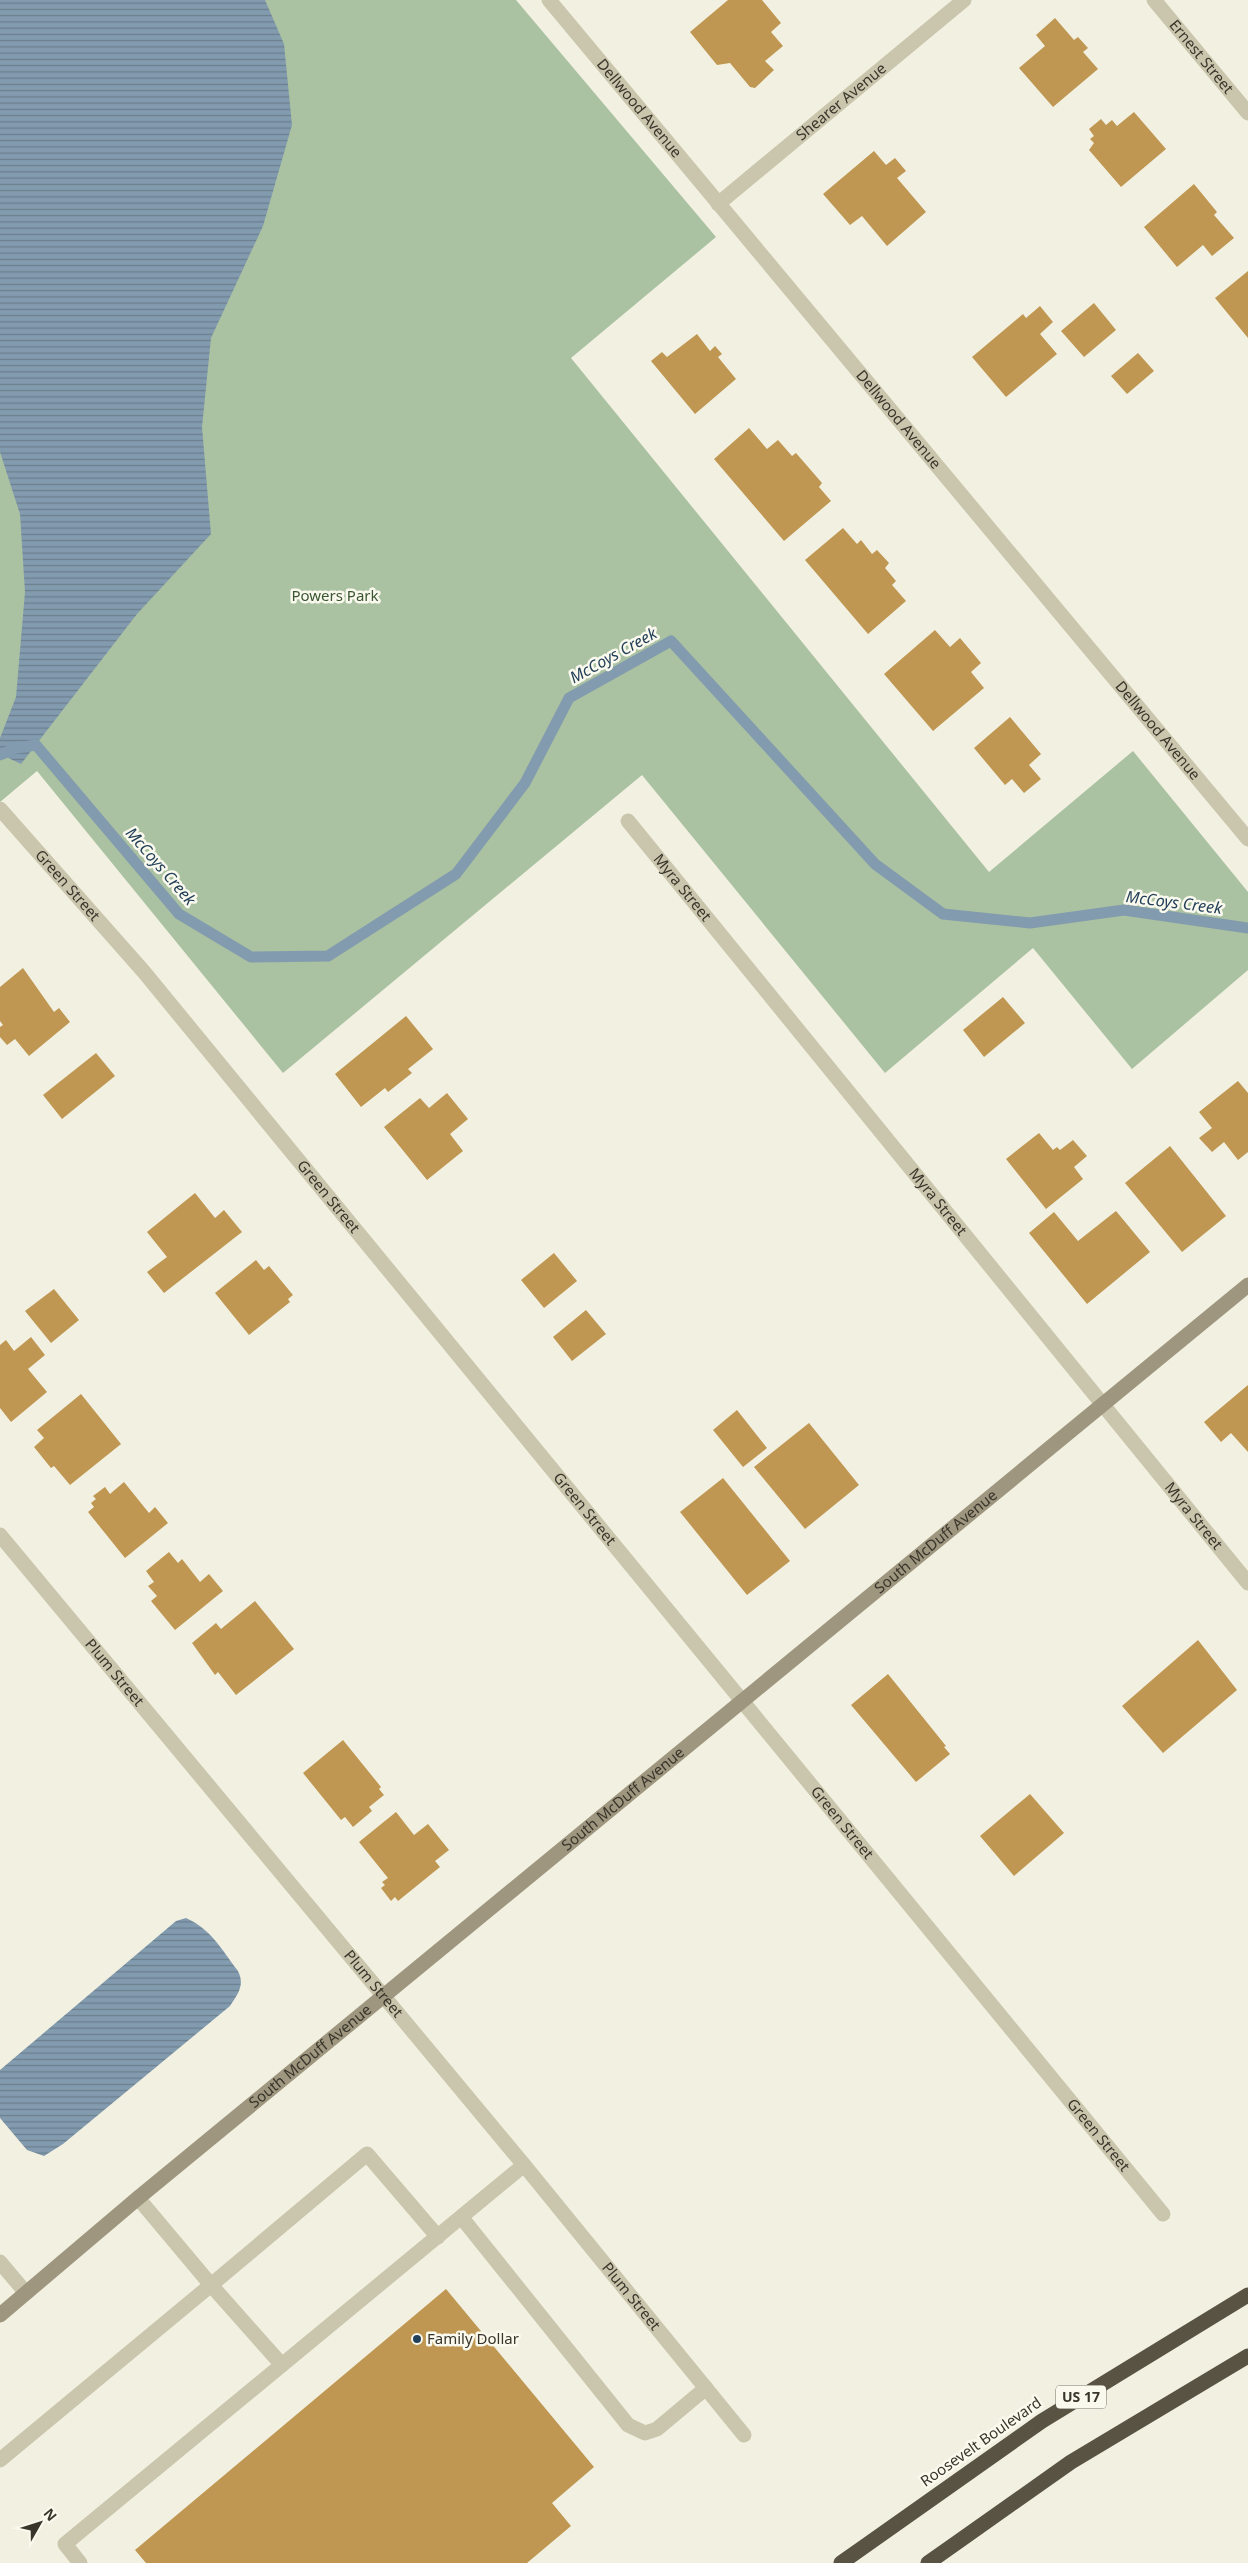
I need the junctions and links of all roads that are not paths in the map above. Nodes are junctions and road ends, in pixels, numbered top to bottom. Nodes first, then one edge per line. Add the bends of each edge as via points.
1 (550, 0) edge
2 (964, 0) edge
3 (1154, 0) edge
4 (1248, 113) edge
5 (718, 204) junction
6 (0, 809) edge
7 (628, 821) dead end
8 (1248, 839) edge
9 (1248, 1285) edge
10 (1104, 1404) junction
11 (0, 1535) edge
12 (1248, 1583) edge
13 (743, 1701) junction
14 (384, 1997) junction
15 (524, 2165) junction
16 (138, 2198) junction
17 (1163, 2214) dead end
18 (462, 2218) junction
19 (438, 2237) junction
20 (0, 2262) edge
21 (211, 2285) junction
22 (26, 2293) junction
23 (1248, 2295) edge
24 (0, 2316) edge
25 (1248, 2356) edge
26 (282, 2366) junction
27 (706, 2388) junction
28 (744, 2435) dead end
29 (0, 2460) edge
30 (80, 2563) edge
31 (841, 2563) edge
32 (928, 2563) edge

1 - 5 street, Dellwood Avenue
2 - 5 street, Shearer Avenue
3 - 4 street, Ernest Street
5 - 8 street, Dellwood Avenue
6 - 13 street, Green Street via 151,980
7 - 10 street, Myra Street
9 - 10 main road, South McDuff Avenue
10 - 12 street, Myra Street
10 - 13 main road, South McDuff Avenue
11 - 14 street, Plum Street
13 - 14 main road, South McDuff Avenue
13 - 17 street, Green Street
14 - 15 street, Plum Street
14 - 16 main road, South McDuff Avenue
15 - 18 street
15 - 27 street, Plum Street
16 - 21 street
16 - 22 main road, South McDuff Avenue
18 - 19 street
18 - 27 street via 628,2425 645,2433 657,2428
19 - 21 street via 367,2154
19 - 26 street
20 - 22 street
21 - 26 street
21 - 29 street
22 - 24 main road, South McDuff Avenue
23 - 31 highway, Roosevelt Boulevard / US 17 via 1042,2421
25 - 32 highway via 1071,2462
26 - 30 street via 65,2544
27 - 28 street, Plum Street

